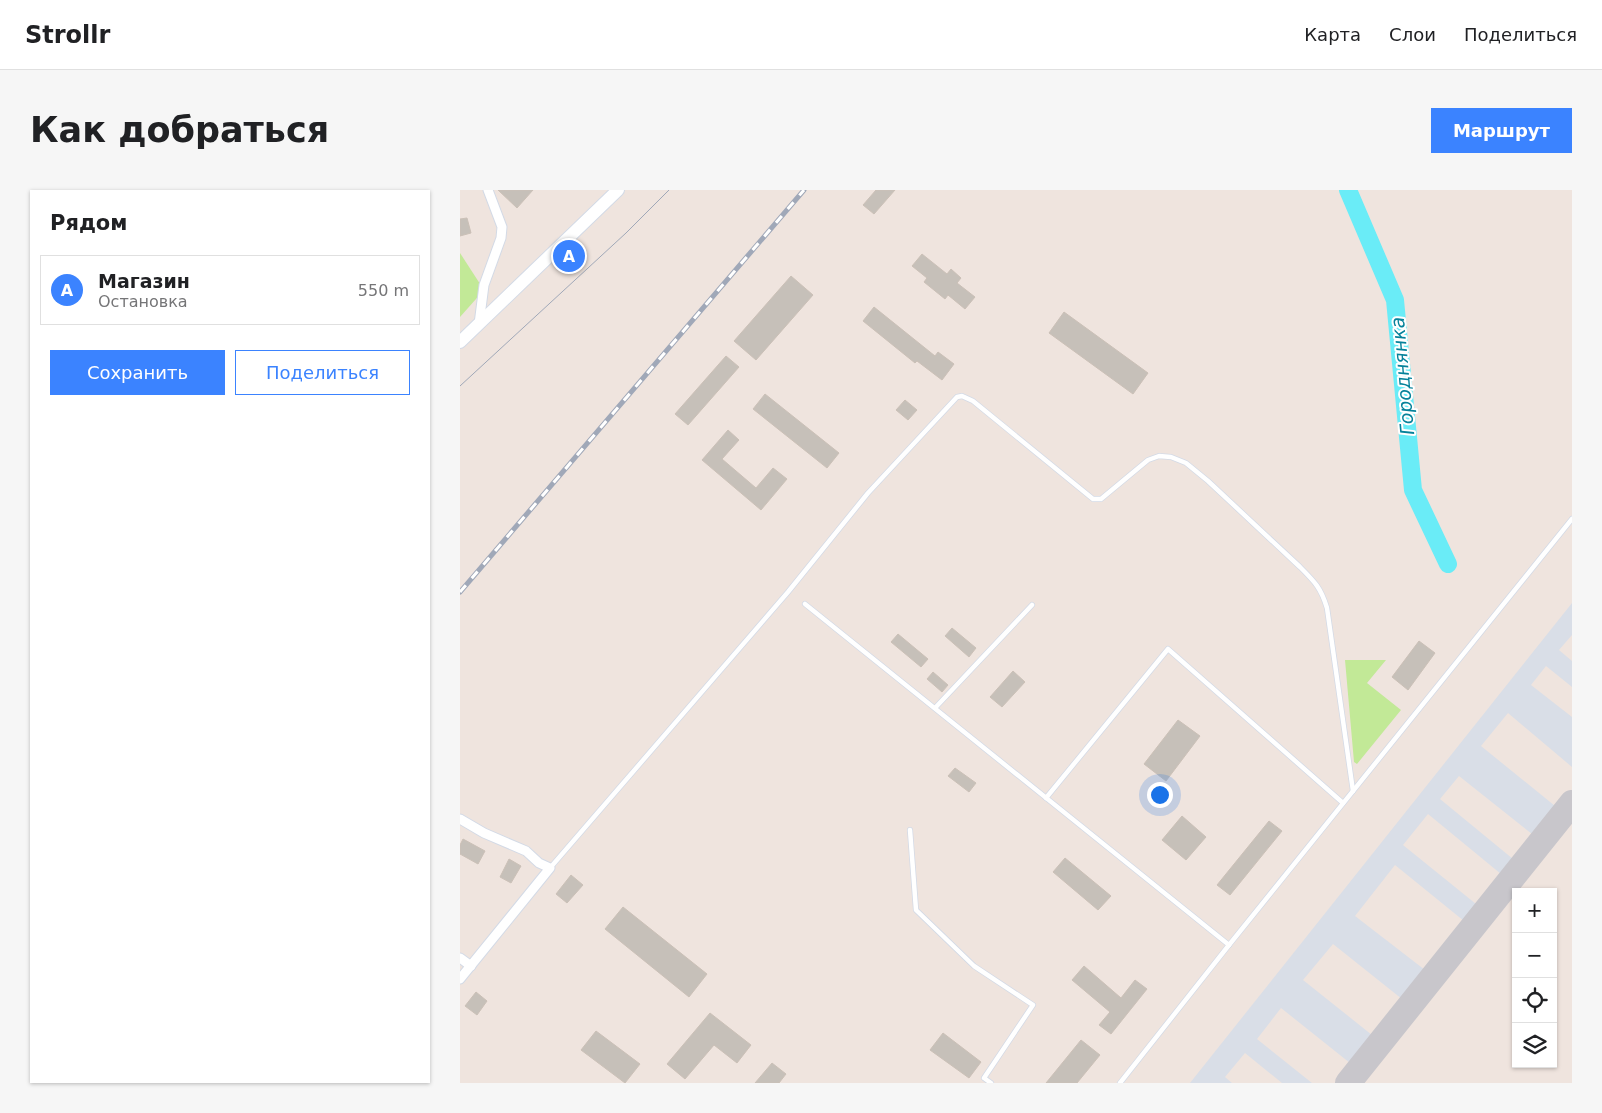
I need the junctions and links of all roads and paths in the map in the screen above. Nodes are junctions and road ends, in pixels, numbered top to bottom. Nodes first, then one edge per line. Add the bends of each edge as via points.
1 (488, 190) edge
2 (618, 190) edge
3 (479, 324) junction
4 (460, 342) edge
5 (1572, 519) edge
6 (805, 604) dead end
7 (1032, 605) dead end
8 (935, 708) junction
9 (1353, 790) junction
10 (1046, 798) junction
11 (1343, 803) junction
12 (460, 819) edge
13 (910, 830) dead end
14 (550, 868) junction
15 (1229, 945) junction
16 (460, 958) edge
17 (471, 966) junction
18 (460, 980) edge
19 (984, 1078) junction
20 (980, 1083) edge
21 (991, 1083) edge
22 (1120, 1083) edge

1 - 3 street via 502,227 484,285
2 - 3 main road
3 - 4 main road
5 - 9 lane
6 - 8 lane
7 - 8 lane
8 - 10 lane
9 - 11 lane
9 - 14 lane via 1327,608 1322,592 1306,573 1186,463 1171,457 1153,458 1102,499 1093,500 973,401 962,396 957,397 868,493 788,592
10 - 11 lane via 1168,649
10 - 15 lane
11 - 15 lane
12 - 14 street via 484,834 526,851
13 - 19 lane via 916,910 974,966 1033,1005
14 - 17 street
15 - 22 lane
16 - 17 street
17 - 18 street
19 - 20 lane
19 - 21 lane

